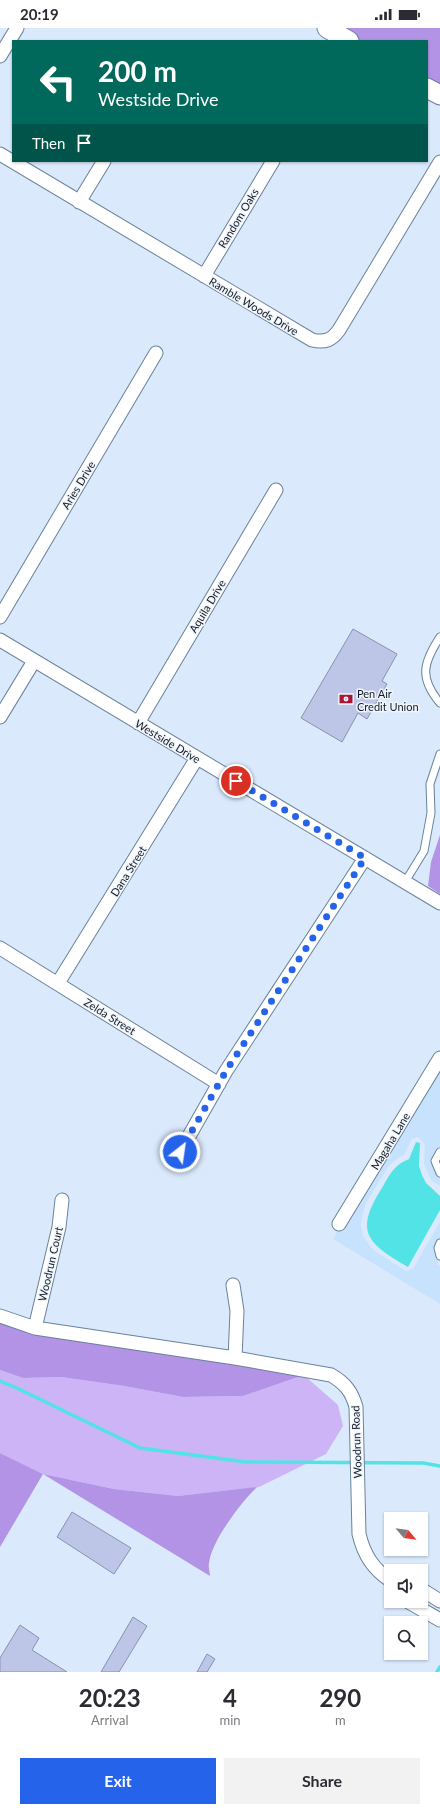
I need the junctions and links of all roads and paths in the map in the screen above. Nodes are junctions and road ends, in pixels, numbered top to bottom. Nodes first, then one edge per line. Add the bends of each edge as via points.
1 (17, 28) edge
2 (327, 28) edge
3 (347, 40) edge
4 (0, 56) edge
5 (428, 89) edge
6 (440, 95) edge
7 (0, 154) edge
8 (12, 161) edge
9 (13, 162) edge
10 (103, 162) edge
11 (272, 162) edge
12 (440, 162) edge
13 (79, 202) junction
14 (204, 276) junction
15 (156, 353) dead end
16 (276, 490) dead end
17 (0, 617) edge
18 (440, 637) edge
19 (0, 640) edge
20 (34, 661) junction
21 (440, 703) edge
22 (0, 717) edge
23 (138, 722) junction
24 (440, 754) edge
25 (198, 758) junction
26 (365, 858) junction
27 (405, 882) junction
28 (440, 903) edge
29 (0, 948) edge
30 (58, 983) junction
31 (440, 1058) edge
32 (219, 1084) junction
33 (180, 1152) dead end
34 (440, 1152) edge
35 (440, 1173) edge
36 (62, 1200) dead end
37 (339, 1224) dead end
38 (440, 1243) edge
39 (440, 1256) edge
40 (233, 1285) dead end
41 (0, 1316) edge
42 (35, 1328) junction
43 (235, 1358) junction
44 (384, 1576) edge
45 (428, 1593) edge
46 (440, 1600) edge
47 (419, 1608) edge
48 (440, 1620) edge

1 - 4 street
2 - 3 street
5 - 6 street
7 - 8 street, Ramble Woods Drive
9 - 13 street, Ramble Woods Drive
10 - 13 street
11 - 14 street, Random Oaks
12 - 14 street, Ramble Woods Drive via 339,330 327,341 312,340
13 - 14 street, Ramble Woods Drive
15 - 17 street, Aries Drive
16 - 23 street, Aquila Drive
18 - 21 lane via 430,652 425,673 428,688
19 - 20 street, Westside Drive
20 - 22 street
20 - 23 street, Westside Drive
23 - 25 street, Westside Drive
24 - 27 lane via 430,784 431,813 424,851
25 - 26 street, Westside Drive
25 - 30 street, Dana Street
26 - 27 street, Westside Drive
26 - 32 street
27 - 28 street, Westside Drive
29 - 30 street, Zelda Street
30 - 32 street, Zelda Street
31 - 37 street, Magaha Lane
32 - 33 street
34 - 35 lane via 435,1161
36 - 42 street, Woodrun Court
38 - 39 lane
40 - 43 street via 237,1311
41 - 42 street, Woodrun Road
42 - 43 street, Woodrun Road
43 - 44 street, Woodrun Road via 331,1375 348,1388 356,1407 359,1534 369,1560
45 - 46 street
47 - 48 street

